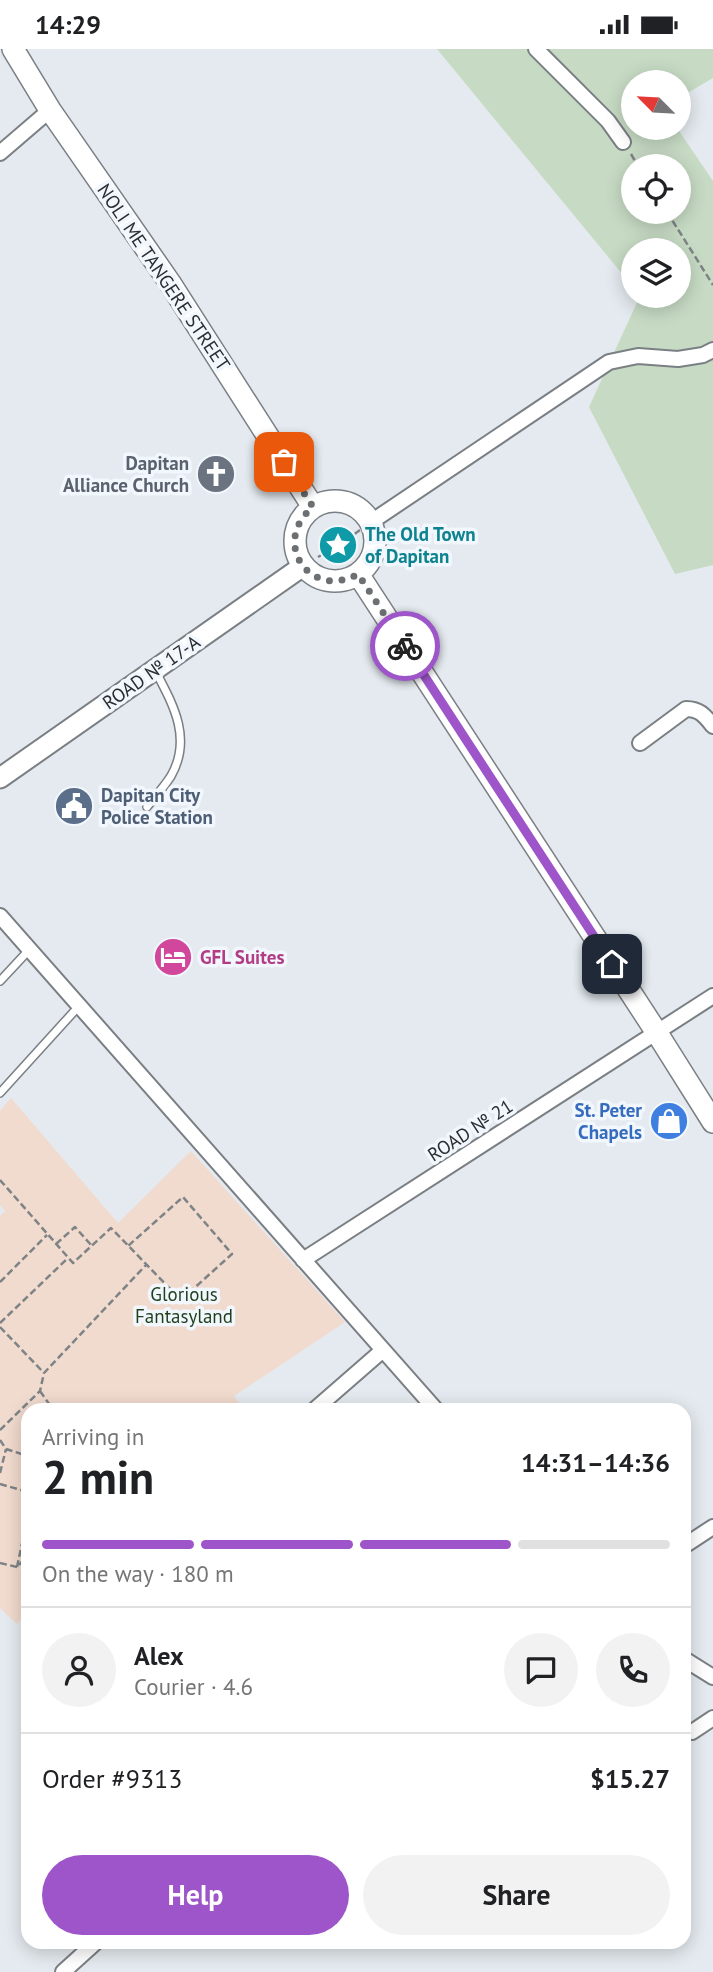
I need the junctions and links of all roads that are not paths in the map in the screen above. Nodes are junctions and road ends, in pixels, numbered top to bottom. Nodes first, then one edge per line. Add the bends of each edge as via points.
1 (13, 49) edge
2 (536, 49) edge
3 (50, 110) junction
4 (623, 142) dead end
5 (0, 153) edge
6 (713, 350) edge
7 (313, 507) junction
8 (371, 522) junction
9 (303, 566) junction
10 (358, 574) junction
11 (155, 670) junction
12 (713, 726) edge
13 (640, 744) dead end
14 (0, 778) edge
15 (146, 807) dead end
16 (0, 916) edge
17 (29, 950) junction
18 (0, 981) edge
19 (713, 996) edge
20 (79, 1006) junction
21 (657, 1033) junction
22 (0, 1093) edge
23 (713, 1122) edge
24 (303, 1260) junction
25 (383, 1350) junction
26 (322, 1403) edge
27 (430, 1403) edge
28 (713, 1527) edge
29 (691, 1541) edge
30 (691, 1663) edge
31 (713, 1677) edge
32 (713, 1717) edge
33 (692, 1732) dead end
34 (88, 1949) edge
35 (63, 1972) edge

1 - 3 main road, NOLI ME TANGERE STREET
2 - 4 street
3 - 5 street
3 - 7 main road, NOLI ME TANGERE STREET via 170,283
6 - 8 street via 678,359 638,356 609,362
7 - 8 main road via 341,500 359,507
7 - 9 main road via 296,530 295,549
8 - 10 main road via 374,551
9 - 10 main road via 316,577 333,581
9 - 11 street, ROAD № 17-A
10 - 21 main road
11 - 14 street, ROAD № 17-A
11 - 15 lane via 177,713 180,747 169,779
12 - 13 street via 702,713 686,709
16 - 17 street
17 - 18 lane
17 - 20 street
19 - 21 street, ROAD № 21
20 - 22 lane
20 - 24 street
21 - 23 main road
21 - 24 street, ROAD № 21
24 - 25 street
25 - 26 street
25 - 27 street
28 - 29 street
30 - 31 street
32 - 33 street
34 - 35 street

